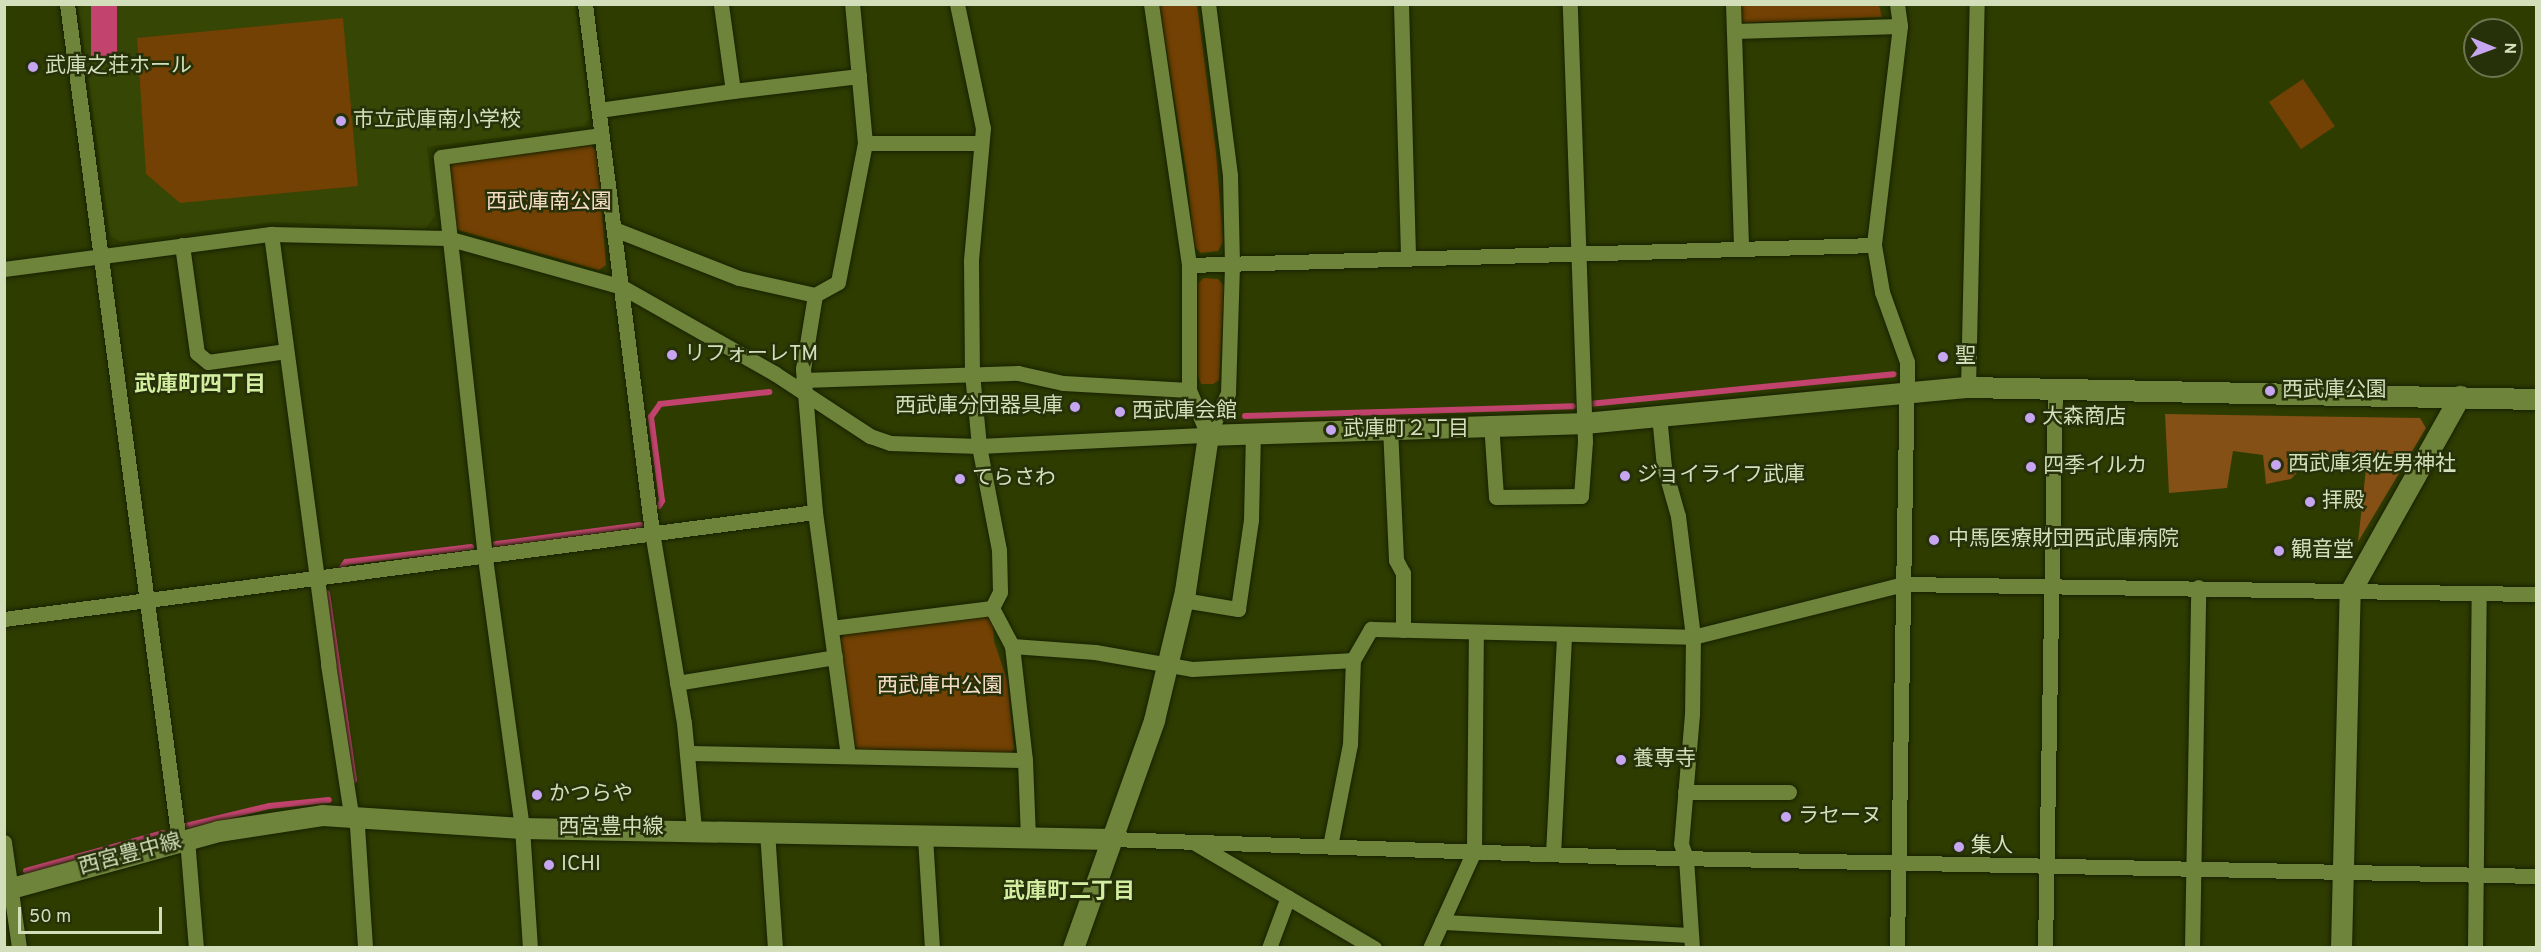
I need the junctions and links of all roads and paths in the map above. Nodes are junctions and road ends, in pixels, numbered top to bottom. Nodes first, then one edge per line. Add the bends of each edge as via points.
1 (67, 4) edge
2 (585, 4) edge
3 (721, 4) edge
4 (852, 4) edge
5 (957, 4) edge
6 (1151, 4) edge
7 (1208, 4) edge
8 (1401, 4) edge
9 (1570, 4) edge
10 (1733, 4) edge
11 (1897, 4) edge
12 (1977, 4) edge
13 (1900, 26) junction
14 (1734, 31) junction
15 (859, 76) junction
16 (733, 91) junction
17 (599, 110) junction
18 (602, 135) junction
19 (865, 143) junction
20 (979, 143) junction
21 (614, 230) junction
22 (271, 234) junction
23 (447, 238) junction
24 (182, 245) junction
25 (1874, 245) junction
26 (1741, 247) junction
27 (1578, 253) junction
28 (99, 256) junction
29 (1408, 256) junction
30 (1232, 263) junction
31 (1189, 265) junction
32 (4, 269) edge
33 (622, 287) junction
34 (815, 295) junction
35 (286, 351) junction
36 (972, 373) junction
37 (803, 386) junction
38 (1968, 387) junction
39 (2055, 388) junction
40 (1189, 390) junction
41 (1906, 391) junction
42 (2460, 396) junction
43 (2536, 399) edge
44 (1659, 415) junction
45 (1491, 423) junction
46 (1584, 423) junction
47 (1390, 427) junction
48 (1253, 433) junction
49 (1208, 435) junction
50 (979, 446) junction
51 (815, 512) junction
52 (652, 532) junction
53 (485, 556) junction
54 (316, 578) junction
55 (1904, 584) junction
56 (2053, 586) junction
57 (2198, 587) junction
58 (2350, 592) junction
59 (2478, 594) junction
60 (2536, 594) edge
61 (147, 600) junction
62 (1183, 600) junction
63 (992, 608) junction
64 (4, 619) edge
65 (831, 628) junction
66 (1403, 630) junction
67 (1476, 632) junction
68 (1564, 634) junction
69 (1693, 637) junction
70 (1012, 646) junction
71 (835, 657) junction
72 (1353, 660) junction
73 (1168, 666) junction
74 (677, 683) junction
75 (687, 753) junction
76 (848, 756) junction
77 (1025, 760) junction
78 (1685, 792) junction
79 (1789, 792) dead end
80 (351, 815) junction
81 (522, 828) junction
82 (694, 829) junction
83 (767, 831) junction
84 (925, 837) junction
85 (1028, 837) junction
86 (1112, 839) junction
87 (183, 840) junction
88 (1192, 841) junction
89 (4, 842) edge
90 (1330, 846) junction
91 (1474, 851) junction
92 (1553, 854) junction
93 (1686, 858) junction
94 (1898, 862) junction
95 (2047, 866) junction
96 (2193, 869) junction
97 (2342, 872) junction
98 (2477, 876) junction
99 (2536, 876) edge
100 (7, 889) edge
101 (1288, 897) junction
102 (1442, 922) junction
103 (1692, 941) edge
104 (19, 948) edge
105 (196, 948) edge
106 (365, 948) edge
107 (530, 948) edge
108 (775, 948) edge
109 (932, 948) edge
110 (1073, 948) edge
111 (1269, 948) edge
112 (1374, 948) edge
113 (1430, 948) edge
114 (1897, 948) edge
115 (2045, 948) edge
116 (2192, 948) edge
117 (2341, 948) edge
118 (2475, 948) edge

1 - 28 street
2 - 17 street
3 - 16 street
4 - 15 street
5 - 20 street via 983,128
6 - 31 street
7 - 30 street via 1230,175
8 - 29 street
9 - 27 street
10 - 14 street
11 - 13 street
12 - 38 street
13 - 14 street
13 - 25 street
14 - 26 street
15 - 16 street
15 - 19 street
16 - 17 street
17 - 18 street
18 - 21 street
18 - 23 street via 441,157
19 - 20 street
19 - 34 street via 838,282
20 - 36 street via 971,261
21 - 33 street
21 - 34 street via 740,278
22 - 23 street
22 - 24 street
22 - 35 street
23 - 33 street
23 - 53 street
24 - 28 street
24 - 35 street via 197,353 208,362
25 - 26 street
25 - 41 street via 1882,292 1907,362
26 - 27 street
27 - 29 street
27 - 46 street
28 - 32 street
28 - 61 street
29 - 30 street
30 - 31 street
30 - 49 street via 1228,393
31 - 40 street
33 - 37 street
33 - 52 street
34 - 37 street
35 - 54 street
36 - 37 street
36 - 40 street via 1018,373 1063,383
36 - 50 street
37 - 50 street via 870,436 890,442
37 - 51 street
38 - 39 street
38 - 41 street
39 - 42 street
39 - 56 street
40 - 49 street
41 - 44 street
41 - 55 street
42 - 43 street
42 - 58 street
44 - 46 street
44 - 69 street via 1664,467 1678,516
45 - 46 street
45 - 46 street via 1496,497 1581,496
45 - 47 street
47 - 48 street
47 - 66 street via 1396,560 1403,573
48 - 49 street
48 - 62 street via 1251,520 1238,609
49 - 50 street
49 - 62 street
50 - 63 street via 999,550 1000,592
51 - 52 street
51 - 65 street
52 - 53 street
52 - 74 street
53 - 54 street
53 - 81 street
54 - 61 street
54 - 80 street
55 - 56 street
55 - 69 street
55 - 94 street
56 - 57 street
56 - 95 street
57 - 58 street
57 - 96 street
58 - 59 street
58 - 97 street
59 - 60 street
59 - 98 street
61 - 64 street
61 - 87 street
62 - 73 street
63 - 65 street
63 - 70 street
65 - 71 street
66 - 67 street
66 - 72 street via 1371,629
67 - 68 street
67 - 91 street
68 - 69 street
68 - 92 street
69 - 78 street
70 - 73 street via 1095,652
70 - 77 street
71 - 74 street
71 - 76 street
72 - 73 street via 1192,669
72 - 90 street via 1350,744
73 - 86 street via 1154,720
74 - 75 street
75 - 76 street
75 - 82 street
76 - 77 street
77 - 85 street
78 - 79 street
78 - 93 street via 1681,844
80 - 81 street, 西宮豊中線
80 - 87 street, 西宮豊中線 via 286,818
80 - 106 street via 357,826
81 - 82 street, 西宮豊中線
81 - 107 street
82 - 83 street, 西宮豊中線
83 - 84 street, 西宮豊中線
83 - 108 street
84 - 85 street, 西宮豊中線
84 - 109 street
85 - 86 street, 西宮豊中線
86 - 88 street
86 - 110 street
87 - 100 street, 西宮豊中線
87 - 105 street
88 - 90 street
88 - 101 street
89 - 100 street
90 - 91 street
91 - 92 street
91 - 102 street
92 - 93 street
93 - 94 street
93 - 103 street
94 - 95 street
94 - 114 street
95 - 96 street
95 - 115 street
96 - 97 street
96 - 116 street
97 - 98 street
97 - 117 street
98 - 99 street
98 - 118 street
100 - 104 street
101 - 111 street
101 - 112 street
102 - 103 street
102 - 113 street

